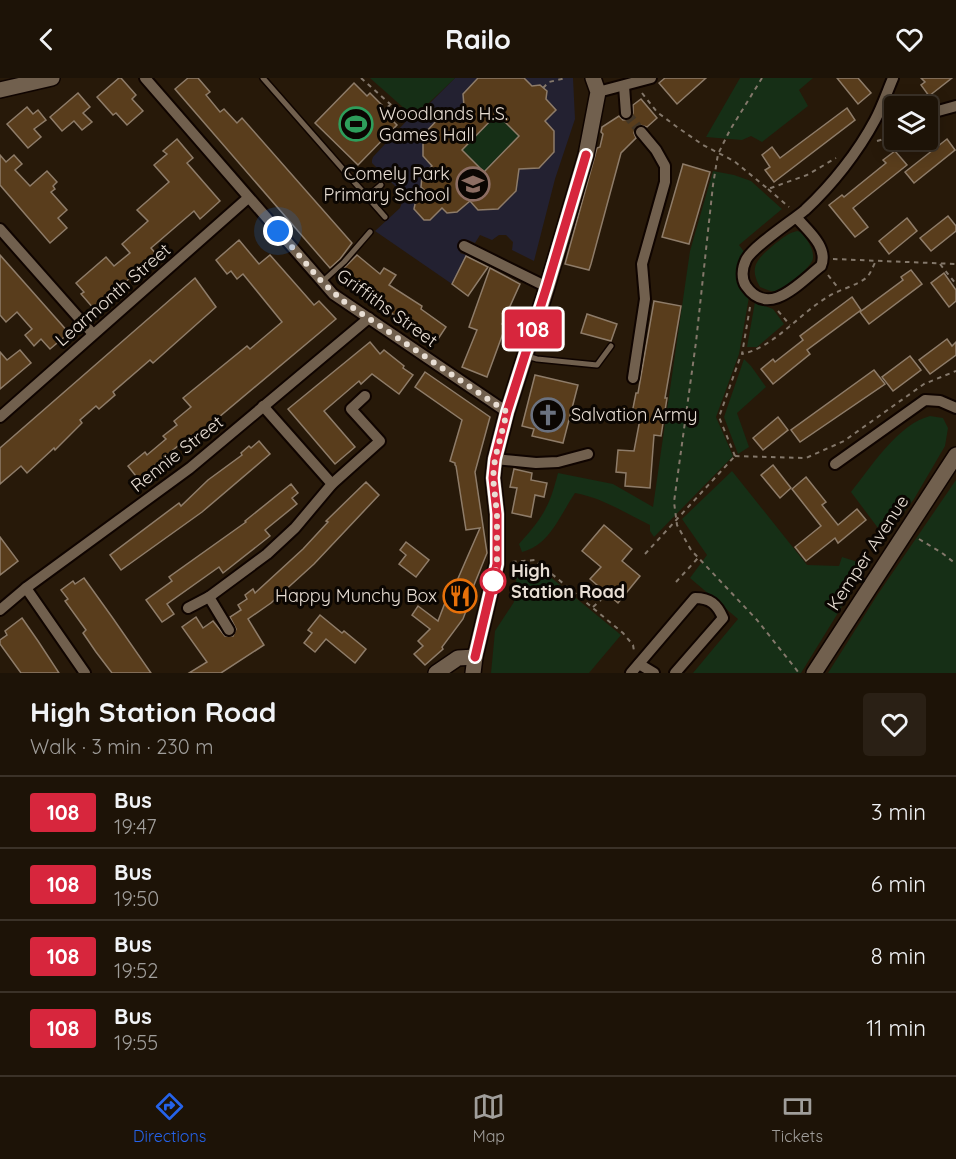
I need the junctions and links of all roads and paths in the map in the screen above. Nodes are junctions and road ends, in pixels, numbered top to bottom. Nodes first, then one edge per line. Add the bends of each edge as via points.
1 (52, 78) edge
2 (145, 78) edge
3 (263, 78) edge
4 (361, 78) edge
5 (566, 78) edge
6 (651, 78) edge
7 (762, 78) edge
8 (893, 78) edge
9 (595, 85) edge
10 (629, 85) junction
11 (543, 88) dead end
12 (0, 90) edge
13 (886, 96) edge
14 (884, 101) edge
15 (390, 105) junction
16 (956, 106) edge
17 (381, 107) dead end
18 (938, 111) edge
19 (626, 113) tunnel mouth
20 (407, 119) dead end
21 (641, 132) tunnel mouth
22 (884, 139) edge
23 (858, 147) junction
24 (718, 154) junction
25 (381, 185) dead end
26 (768, 189) junction
27 (367, 197) junction
28 (248, 198) junction
29 (788, 206) dead end
30 (385, 217) dead end
31 (796, 217) junction
32 (0, 229) edge
33 (370, 232) dead end
34 (464, 246) dead end
35 (846, 259) dead end
36 (876, 261) junction
37 (940, 264) junction
38 (956, 264) edge
39 (821, 266) junction
40 (322, 282) junction
41 (956, 284) edge
42 (547, 286) junction
43 (839, 289) junction
44 (752, 293) junction
45 (778, 310) dead end
46 (369, 318) junction
47 (790, 325) junction
48 (93, 334) junction
49 (611, 346) dead end
50 (742, 354) junction
51 (525, 355) junction
52 (956, 371) edge
53 (633, 378) dead end
54 (365, 396) dead end
55 (263, 406) junction
56 (956, 408) edge
57 (507, 412) junction
58 (0, 417) edge
59 (588, 454) dead end
60 (956, 455) edge
61 (735, 456) junction
62 (495, 459) junction
63 (835, 464) dead end
64 (332, 484) junction
65 (676, 519) junction
66 (906, 531) junction
67 (645, 554) dead end
68 (698, 558) junction
69 (512, 562) dead end
70 (956, 564) edge
71 (676, 582) dead end
72 (26, 588) junction
73 (209, 597) junction
74 (601, 600) dead end
75 (593, 607) junction
76 (188, 608) dead end
77 (0, 610) edge
78 (229, 630) dead end
79 (633, 645) dead end
80 (475, 657) junction
81 (639, 664) junction
82 (85, 673) edge
83 (436, 673) edge
84 (473, 673) edge
85 (632, 673) edge
86 (654, 673) edge
87 (675, 673) edge
88 (799, 673) edge
89 (814, 673) edge

1 - 12 main road
2 - 28 street, Griffiths Street
3 - 27 lane
4 - 15 path
5 - 11 path via 549,82
6 - 10 street
7 - 24 path
8 - 13 street
9 - 10 street
9 - 42 main road via 586,155
10 - 19 street
10 - 24 path via 657,112
14 - 23 street
15 - 17 path via 384,110
15 - 20 path
16 - 18 street
21 - 53 street via 665,166 665,182 642,264 645,299
22 - 23 path
23 - 26 path via 807,175
23 - 31 street
24 - 26 path via 734,161
24 - 65 path via 675,493
25 - 27 lane
26 - 29 path
27 - 30 lane
28 - 40 street, Griffiths Street
28 - 48 street, Learmonth Street
31 - 39 street via 823,250
31 - 44 street via 745,260 744,283
32 - 48 street
33 - 40 lane
34 - 42 street
35 - 36 path
36 - 37 path
36 - 43 path via 866,278
37 - 38 path
37 - 41 path
39 - 43 path
39 - 44 street via 781,298 770,300
40 - 46 street, Griffiths Street
42 - 51 main road
43 - 47 path
44 - 50 path
45 - 47 path
46 - 55 street, Rennie Street
46 - 57 street, Griffiths Street
47 - 50 path via 757,351
48 - 58 street, Learmonth Street
49 - 51 lane via 597,365
50 - 61 path via 719,417
51 - 57 main road
52 - 61 path via 924,384 844,441 806,458
54 - 64 street via 351,409 380,441
55 - 64 street
55 - 72 street, Rennie Street via 190,468
56 - 63 street via 925,400
57 - 62 main road
59 - 62 street via 558,462
60 - 66 main road, Kemper Avenue
61 - 65 path
62 - 80 main road via 497,564
64 - 73 street via 295,528
65 - 67 path
65 - 68 path
66 - 70 path
66 - 89 main road, Kemper Avenue
68 - 71 path
68 - 88 path via 757,620
69 - 75 path via 536,560
72 - 77 street, Rennie Street
72 - 82 street
73 - 76 street
73 - 78 street
74 - 75 path
75 - 79 path
80 - 83 main road via 459,658
80 - 84 main road
81 - 85 street
81 - 86 street
81 - 87 street via 695,598 706,598 718,606 723,618

